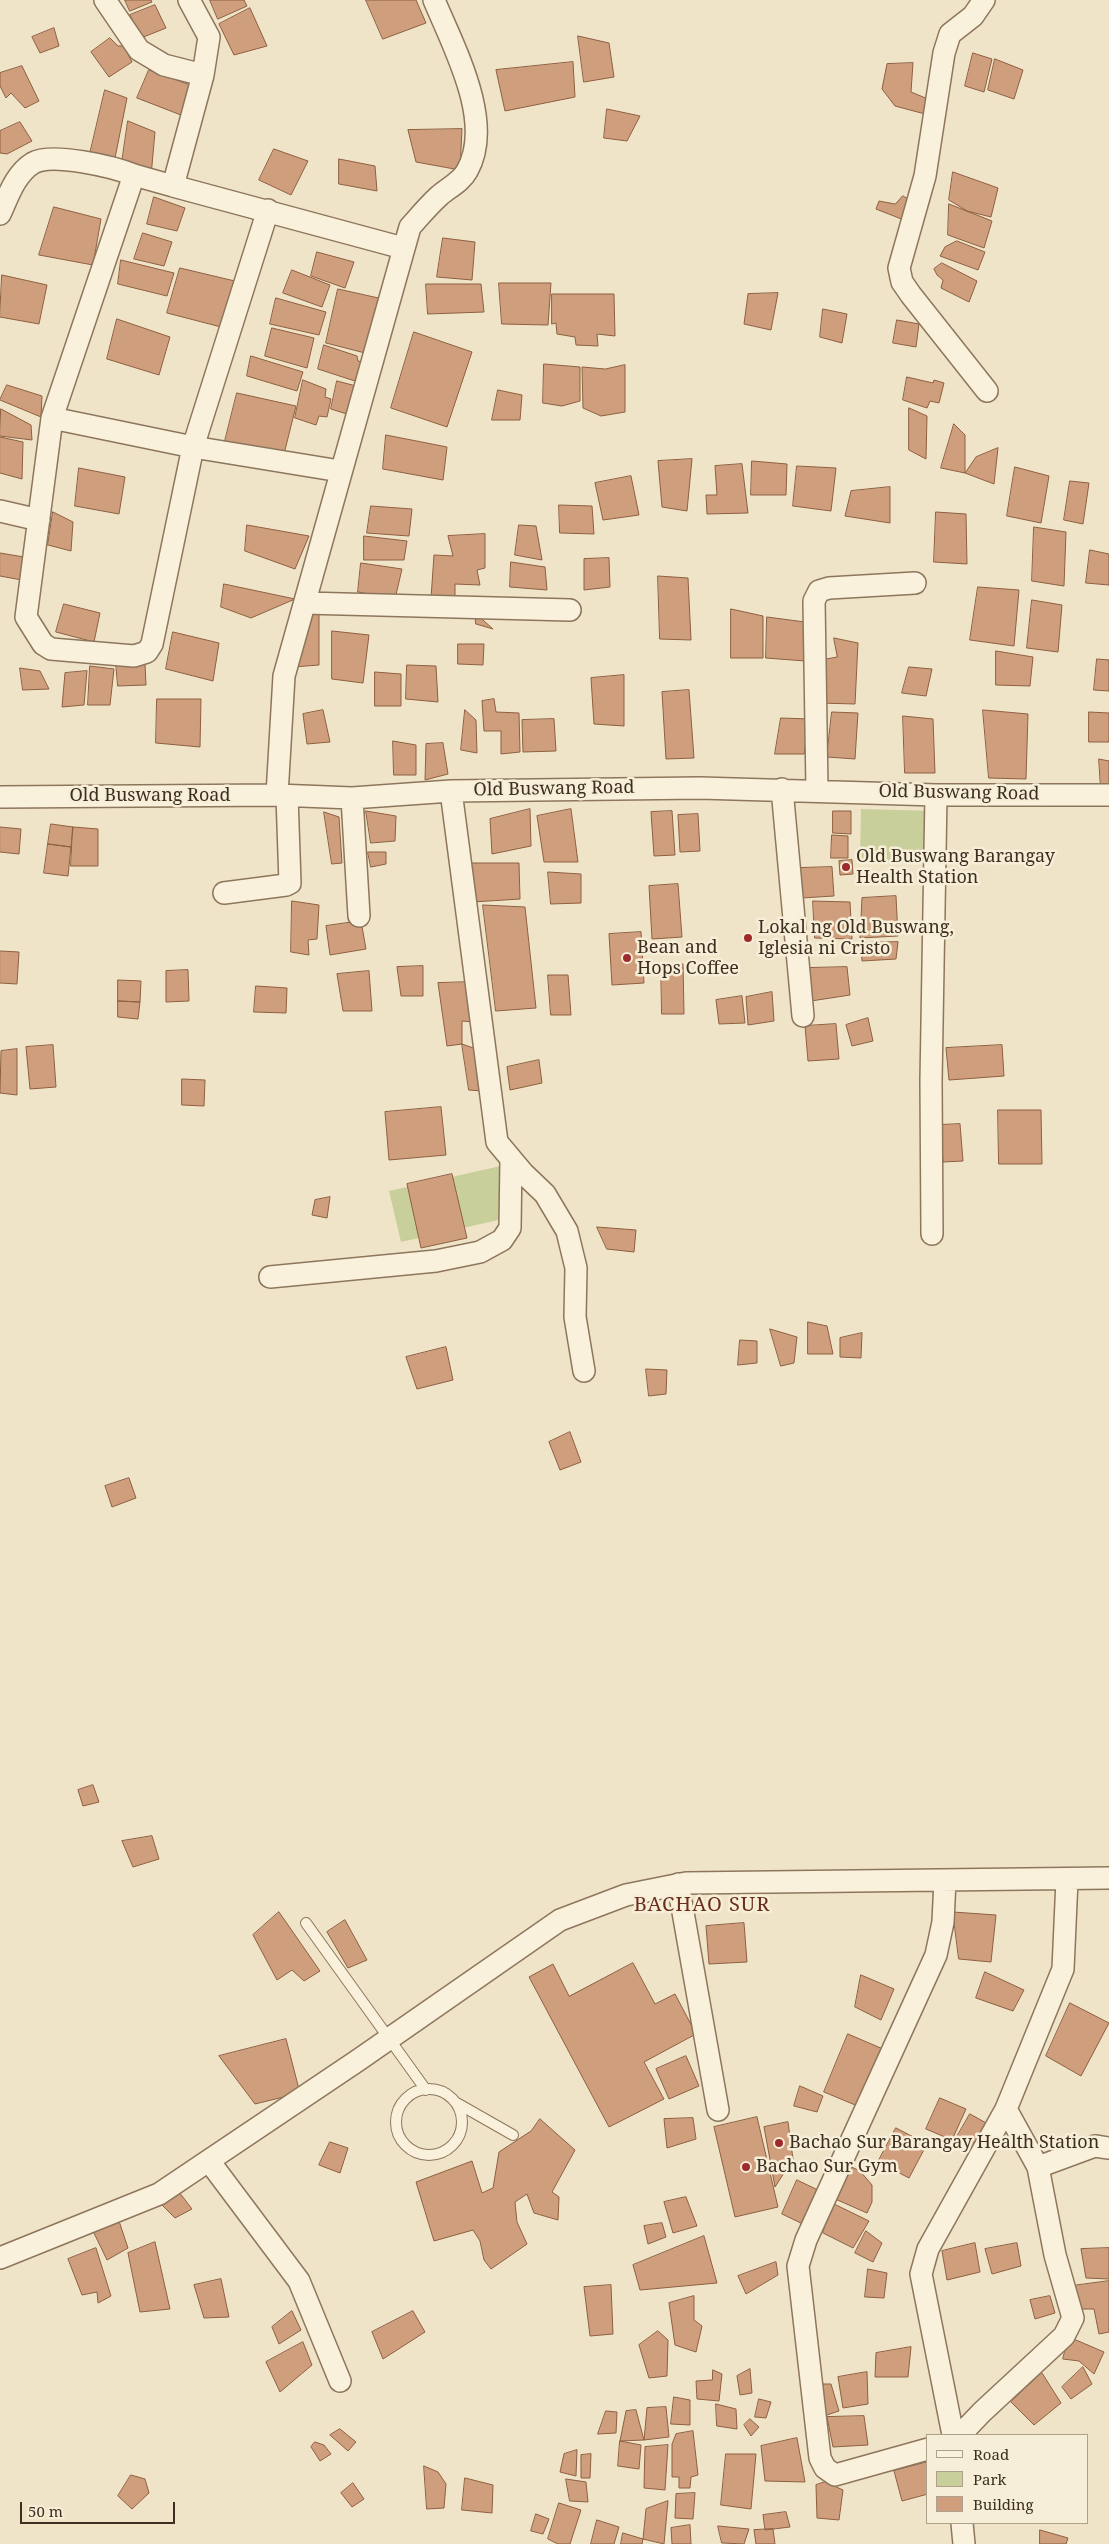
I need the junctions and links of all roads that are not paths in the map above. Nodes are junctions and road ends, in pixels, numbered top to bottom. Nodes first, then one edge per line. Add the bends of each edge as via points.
1 (105, 0) edge
2 (189, 0) edge
3 (434, 0) edge
4 (984, 0) edge
5 (203, 75) junction
6 (134, 175) junction
7 (173, 186) junction
8 (268, 210) junction
9 (0, 214) edge
10 (403, 248) junction
11 (987, 391) dead end
12 (52, 418) junction
13 (193, 447) junction
14 (340, 471) junction
15 (0, 511) edge
16 (39, 520) junction
17 (915, 583) dead end
18 (305, 603) junction
19 (570, 610) dead end
20 (782, 789) junction
21 (450, 790) junction
22 (817, 790) junction
23 (282, 795) junction
24 (936, 795) junction
25 (1109, 795) edge
26 (0, 797) edge
27 (352, 798) junction
28 (224, 893) dead end
29 (359, 916) dead end
30 (803, 1016) dead end
31 (510, 1159) junction
32 (932, 1234) dead end
33 (270, 1277) dead end
34 (584, 1371) dead end
35 (1109, 1878) edge
36 (945, 1880) junction
37 (1067, 1880) junction
38 (678, 1884) junction
39 (306, 1923) dead end
40 (388, 2039) junction
41 (426, 2090) junction
42 (454, 2101) junction
43 (1006, 2109) junction
44 (718, 2110) dead end
45 (513, 2135) dead end
46 (1109, 2148) edge
47 (209, 2161) junction
48 (1038, 2167) junction
49 (0, 2258) edge
50 (340, 2381) dead end
51 (953, 2434) edge
52 (961, 2434) edge
53 (926, 2450) edge
54 (962, 2524) edge
55 (964, 2544) edge

1 - 5 street via 140,50 164,65
2 - 5 street via 209,37
3 - 10 street via 470,88 476,132 473,158 466,173 410,227
4 - 11 street via 973,16 950,34 944,53 925,176 900,268 902,282 911,295
5 - 7 street
6 - 7 street
6 - 9 street via 114,166 45,159 33,164 15,182
6 - 12 street
7 - 8 street
8 - 10 street
8 - 13 street
10 - 14 street
12 - 13 street
12 - 16 street
13 - 14 street
13 - 16 street via 152,644 146,652 134,656 51,648 43,644 26,617
14 - 18 street
15 - 16 street
17 - 22 street via 829,588 819,591 814,601
18 - 19 street
18 - 23 street via 284,676
20 - 21 street, Old Buswang Road
20 - 22 street, Old Buswang Road
20 - 30 street
21 - 27 street, Old Buswang Road
21 - 31 street via 497,1142
22 - 24 street, Old Buswang Road
23 - 26 street, Old Buswang Road
23 - 27 street, Old Buswang Road
23 - 28 street via 290,883
24 - 25 street, Old Buswang Road
24 - 32 street
27 - 29 street
31 - 33 street via 510,1228 502,1240 480,1252 436,1261
31 - 34 street via 545,1194 567,1231 576,1268 575,1317
35 - 37 street
36 - 37 street
36 - 38 street
36 - 53 street via 943,1922 936,1955 806,2240 798,2266 820,2458 825,2468 835,2476
37 - 43 street via 1063,1969
38 - 40 street via 626,1895 560,1920
38 - 44 street
39 - 40 lane
40 - 41 lane
40 - 47 street
41 - 42 lane via 446,2094
41 - 42 lane via 406,2098 396,2116 400,2138 416,2153 438,2154 456,2142 462,2121
42 - 45 lane
43 - 48 street
43 - 51 street via 928,2249 920,2274
46 - 48 street via 1094,2146
47 - 49 street via 159,2194
47 - 50 street via 298,2281
48 - 52 street via 1055,2255 1073,2318 1064,2336
54 - 55 street

